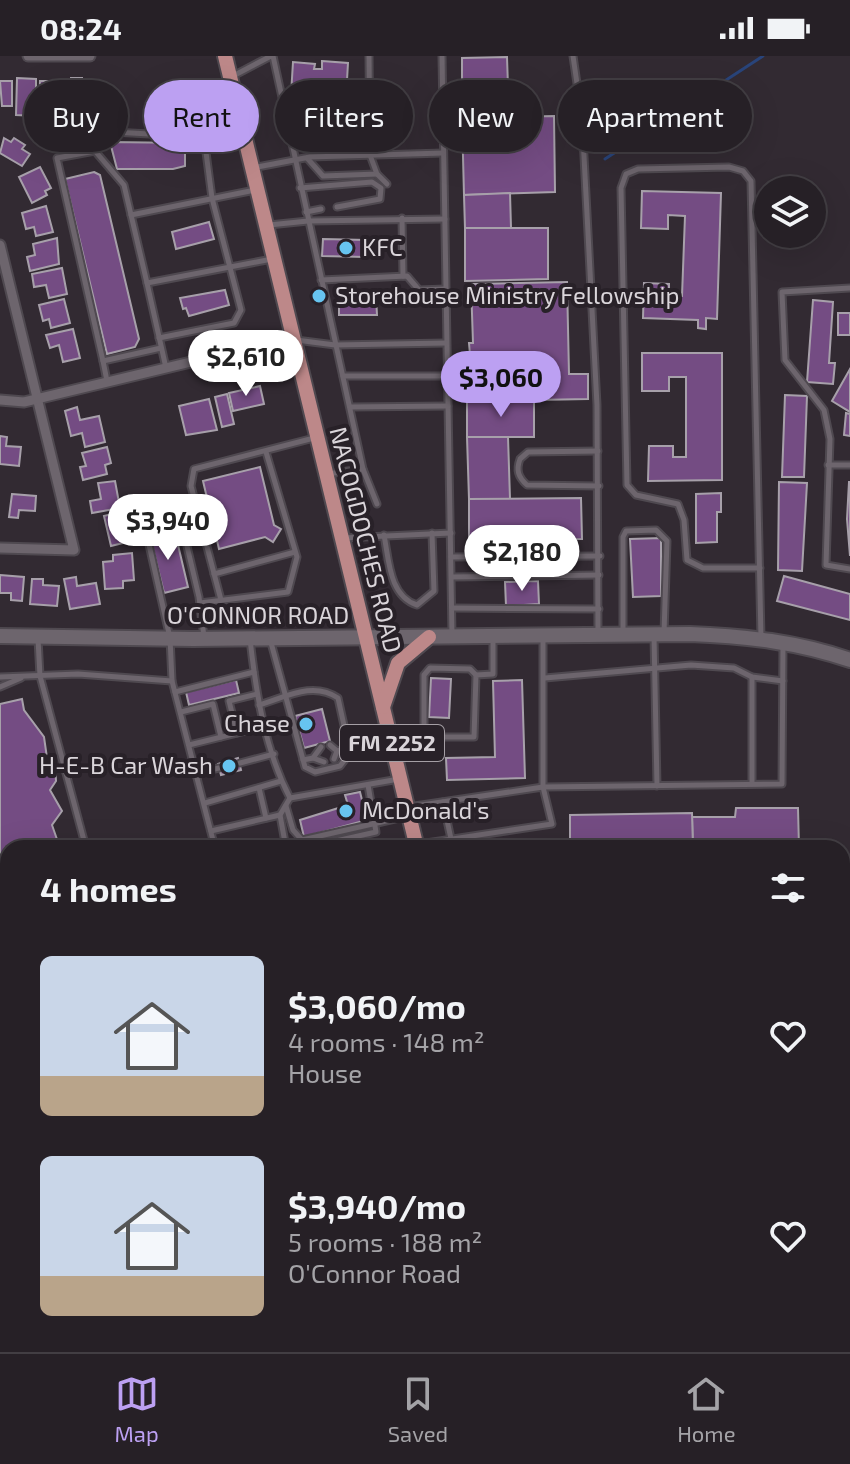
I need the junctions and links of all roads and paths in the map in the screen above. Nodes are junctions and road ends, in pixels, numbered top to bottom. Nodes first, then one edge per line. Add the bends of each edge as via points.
1 (28, 56) edge
2 (90, 56) edge
3 (225, 56) edge
4 (272, 56) edge
5 (369, 56) edge
6 (442, 56) edge
7 (573, 56) edge
8 (231, 77) junction
9 (232, 80) edge
10 (277, 80) edge
11 (369, 80) edge
12 (90, 152) edge
13 (96, 152) edge
14 (206, 152) edge
15 (247, 152) edge
16 (291, 152) edge
17 (370, 152) edge
18 (443, 153) junction
19 (370, 155) junction
20 (307, 158) junction
21 (293, 162) junction
22 (251, 169) junction
23 (377, 174) junction
24 (387, 184) dead end
25 (300, 188) junction
26 (256, 190) junction
27 (212, 198) junction
28 (337, 207) dead end
29 (321, 209) dead end
30 (306, 212) junction
31 (131, 215) junction
32 (402, 218) junction
33 (445, 219) junction
34 (308, 221) junction
35 (264, 226) junction
36 (0, 245) edge
37 (273, 259) junction
38 (228, 267) junction
39 (403, 276) junction
40 (321, 280) junction
41 (147, 283) junction
42 (850, 288) edge
43 (446, 289) junction
44 (159, 338) junction
45 (291, 338) junction
46 (446, 343) junction
47 (335, 345) junction
48 (161, 348) junction
49 (103, 361) junction
50 (167, 370) junction
51 (343, 376) junction
52 (447, 376) junction
53 (107, 381) junction
54 (38, 398) junction
55 (0, 400) edge
56 (448, 406) junction
57 (350, 407) junction
58 (317, 437) junction
59 (598, 451) junction
60 (266, 452) junction
61 (828, 465) junction
62 (850, 465) edge
63 (363, 469) junction
64 (326, 474) junction
65 (599, 486) junction
66 (377, 504) dead end
67 (432, 533) junction
68 (451, 533) junction
69 (384, 535) junction
70 (342, 538) junction
71 (0, 548) edge
72 (295, 552) junction
73 (600, 556) junction
74 (451, 557) junction
75 (760, 568) junction
76 (850, 569) edge
77 (214, 574) junction
78 (599, 575) junction
79 (452, 577) junction
80 (221, 600) junction
81 (200, 603) junction
82 (452, 608) junction
83 (599, 609) junction
84 (659, 634) junction
85 (598, 635) junction
86 (622, 635) junction
87 (0, 636) edge
88 (37, 636) junction
89 (543, 636) junction
90 (429, 637) junction
91 (452, 637) junction
92 (493, 637) junction
93 (170, 638) junction
94 (249, 638) junction
95 (270, 638) junction
96 (366, 638) junction
97 (204, 639) junction
98 (761, 639) junction
99 (783, 643) junction
100 (850, 660) edge
101 (654, 670) junction
102 (254, 672) junction
103 (476, 675) junction
104 (40, 676) junction
105 (0, 677) edge
106 (22, 677) junction
107 (752, 677) junction
108 (545, 678) junction
109 (172, 681) junction
110 (783, 681) junction
111 (0, 687) edge
112 (175, 692) junction
113 (257, 694) junction
114 (286, 697) junction
115 (259, 705) junction
116 (383, 708) junction
117 (181, 712) junction
118 (266, 726) junction
119 (237, 733) junction
120 (221, 737) junction
121 (424, 737) junction
122 (189, 745) junction
123 (330, 745) dead end
124 (393, 746) junction
125 (321, 747) dead end
126 (350, 751) junction
127 (274, 754) junction
128 (313, 758) junction
129 (323, 758) dead end
130 (303, 760) junction
131 (240, 763) dead end
132 (219, 768) dead end
133 (197, 773) junction
134 (400, 778) junction
135 (281, 781) junction
136 (752, 784) junction
137 (368, 785) junction
138 (657, 786) junction
139 (543, 787) junction
140 (259, 788) junction
141 (290, 798) junction
142 (443, 802) junction
143 (205, 803) junction
144 (286, 806) junction
145 (408, 811) junction
146 (280, 815) junction
147 (266, 818) junction
148 (376, 825) junction
149 (211, 831) junction
150 (450, 837) junction
151 (84, 840) edge
152 (213, 840) edge
153 (285, 840) edge
154 (340, 840) edge
155 (415, 840) edge
156 (437, 840) edge
157 (451, 840) edge

1 - 2 street
3 - 8 main road, NACOGDOCHES ROAD / FM 2252
4 - 8 lane
4 - 10 lane
5 - 11 lane
6 - 18 lane
7 - 59 lane via 586,191
8 - 9 main road, NACOGDOCHES ROAD / FM 2252
12 - 49 lane via 57,158
13 - 31 lane via 124,185
14 - 27 lane
15 - 22 main road, NACOGDOCHES ROAD / FM 2252
16 - 21 lane
17 - 19 lane
18 - 19 lane
18 - 33 lane
19 - 20 lane
19 - 23 lane
20 - 21 lane
20 - 23 lane via 323,176
21 - 22 lane
21 - 25 lane
22 - 26 main road, NACOGDOCHES ROAD / FM 2252
23 - 24 lane
25 - 28 lane via 372,182 381,188 380,199
25 - 30 lane
26 - 27 lane
26 - 35 main road, NACOGDOCHES ROAD / FM 2252
27 - 31 lane
27 - 38 lane
29 - 30 lane
30 - 34 lane
31 - 41 lane
32 - 33 lane
32 - 34 lane
32 - 39 lane
33 - 43 lane
34 - 35 lane
34 - 40 lane
35 - 37 main road, NACOGDOCHES ROAD / FM 2252
36 - 54 street
37 - 38 lane
37 - 45 main road, NACOGDOCHES ROAD / FM 2252
38 - 41 lane
38 - 44 lane via 241,310 234,323
39 - 40 lane
39 - 43 lane via 419,290
40 - 47 lane
41 - 44 lane
42 - 61 lane via 782,292 785,360 824,410
43 - 46 lane
44 - 48 lane
45 - 47 lane
45 - 50 street
45 - 58 main road, NACOGDOCHES ROAD / FM 2252
46 - 47 lane
46 - 52 lane
47 - 51 lane
48 - 49 lane
48 - 50 lane
49 - 53 lane
50 - 53 street
51 - 52 lane
51 - 57 lane
52 - 56 lane
53 - 54 street
54 - 55 street via 12,404
54 - 71 street via 74,550
56 - 57 lane
56 - 68 lane
57 - 63 lane
58 - 60 lane
58 - 64 main road, NACOGDOCHES ROAD / FM 2252
59 - 65 lane
59 - 65 lane via 528,452 518,469 527,485
60 - 72 lane
60 - 77 lane via 194,469 191,486
61 - 62 lane
61 - 76 lane via 826,565
63 - 64 lane
63 - 66 lane
64 - 70 main road, NACOGDOCHES ROAD / FM 2252
65 - 73 lane
67 - 68 lane
67 - 69 lane
67 - 69 lane via 434,591 417,605 396,590
68 - 74 lane
69 - 70 lane
70 - 96 main road, NACOGDOCHES ROAD / FM 2252
72 - 77 lane
72 - 80 lane via 288,592
73 - 74 lane
73 - 78 lane
74 - 79 lane
75 - 75 lane via 751,181 743,171 729,167 638,169 626,174 621,188 627,485 636,495 678,504 687,560 703,568
75 - 98 lane
77 - 80 lane
78 - 79 lane
78 - 83 lane
79 - 82 lane
80 - 81 lane
81 - 93 lane via 178,508 143,518
81 - 97 lane
82 - 83 lane
82 - 91 lane
83 - 85 lane
84 - 86 main road, O'CONNOR ROAD
84 - 86 lane via 667,541 656,530 626,531 623,537
84 - 98 main road, O'CONNOR ROAD
84 - 101 lane
85 - 86 main road, O'CONNOR ROAD
85 - 89 main road, O'CONNOR ROAD
87 - 88 main road, O'CONNOR ROAD
88 - 93 main road, O'CONNOR ROAD
88 - 104 lane
89 - 92 main road, O'CONNOR ROAD
89 - 108 lane
90 - 91 main road, O'CONNOR ROAD
90 - 96 main road, O'CONNOR ROAD
90 - 116 main road via 398,663
91 - 92 main road, O'CONNOR ROAD
92 - 103 lane via 493,674
93 - 97 main road, O'CONNOR ROAD
93 - 109 lane
94 - 95 main road, O'CONNOR ROAD
94 - 97 main road, O'CONNOR ROAD
94 - 102 lane
95 - 96 main road, O'CONNOR ROAD
95 - 114 lane
96 - 116 main road, NACOGDOCHES ROAD / FM 2252
98 - 99 main road, O'CONNOR ROAD
99 - 100 main road, O'CONNOR ROAD
99 - 110 lane
101 - 107 lane via 691,665 734,668
101 - 108 lane
101 - 138 lane
102 - 112 lane
102 - 113 lane
103 - 121 lane via 474,737
103 - 121 lane via 470,669 430,668 424,675
104 - 106 lane
104 - 109 lane
104 - 151 lane
105 - 106 lane
106 - 111 lane
107 - 110 lane
107 - 136 lane
108 - 139 lane
109 - 112 lane
110 - 136 lane via 782,784
112 - 117 lane
113 - 115 lane
113 - 119 lane via 229,698
114 - 115 lane
114 - 126 lane via 315,688 338,698
114 - 130 lane
115 - 118 lane
116 - 124 main road, NACOGDOCHES ROAD / FM 2252
117 - 120 lane via 212,702
117 - 122 lane
118 - 119 lane
118 - 127 lane
119 - 120 lane
120 - 122 lane
121 - 124 lane
122 - 133 lane
123 - 126 lane via 334,754
124 - 126 lane
124 - 134 main road, NACOGDOCHES ROAD / FM 2252
125 - 128 lane
126 - 130 lane via 340,766 315,772
127 - 131 lane
127 - 135 lane
128 - 129 lane
128 - 130 lane
132 - 133 lane
133 - 143 lane
134 - 137 lane
134 - 145 main road, NACOGDOCHES ROAD / FM 2252
135 - 140 lane
135 - 141 lane
136 - 138 lane
137 - 141 lane
137 - 148 lane
138 - 139 lane
139 - 142 lane
139 - 150 lane via 552,824
140 - 143 lane
140 - 147 lane
141 - 144 lane
142 - 145 lane
142 - 150 lane
143 - 149 lane
144 - 146 lane
144 - 148 lane via 302,840
145 - 148 lane
145 - 155 main road, NACOGDOCHES ROAD / FM 2252
146 - 147 lane
146 - 153 lane
147 - 149 lane
148 - 154 lane via 376,832
149 - 152 lane
150 - 156 lane
150 - 157 lane

